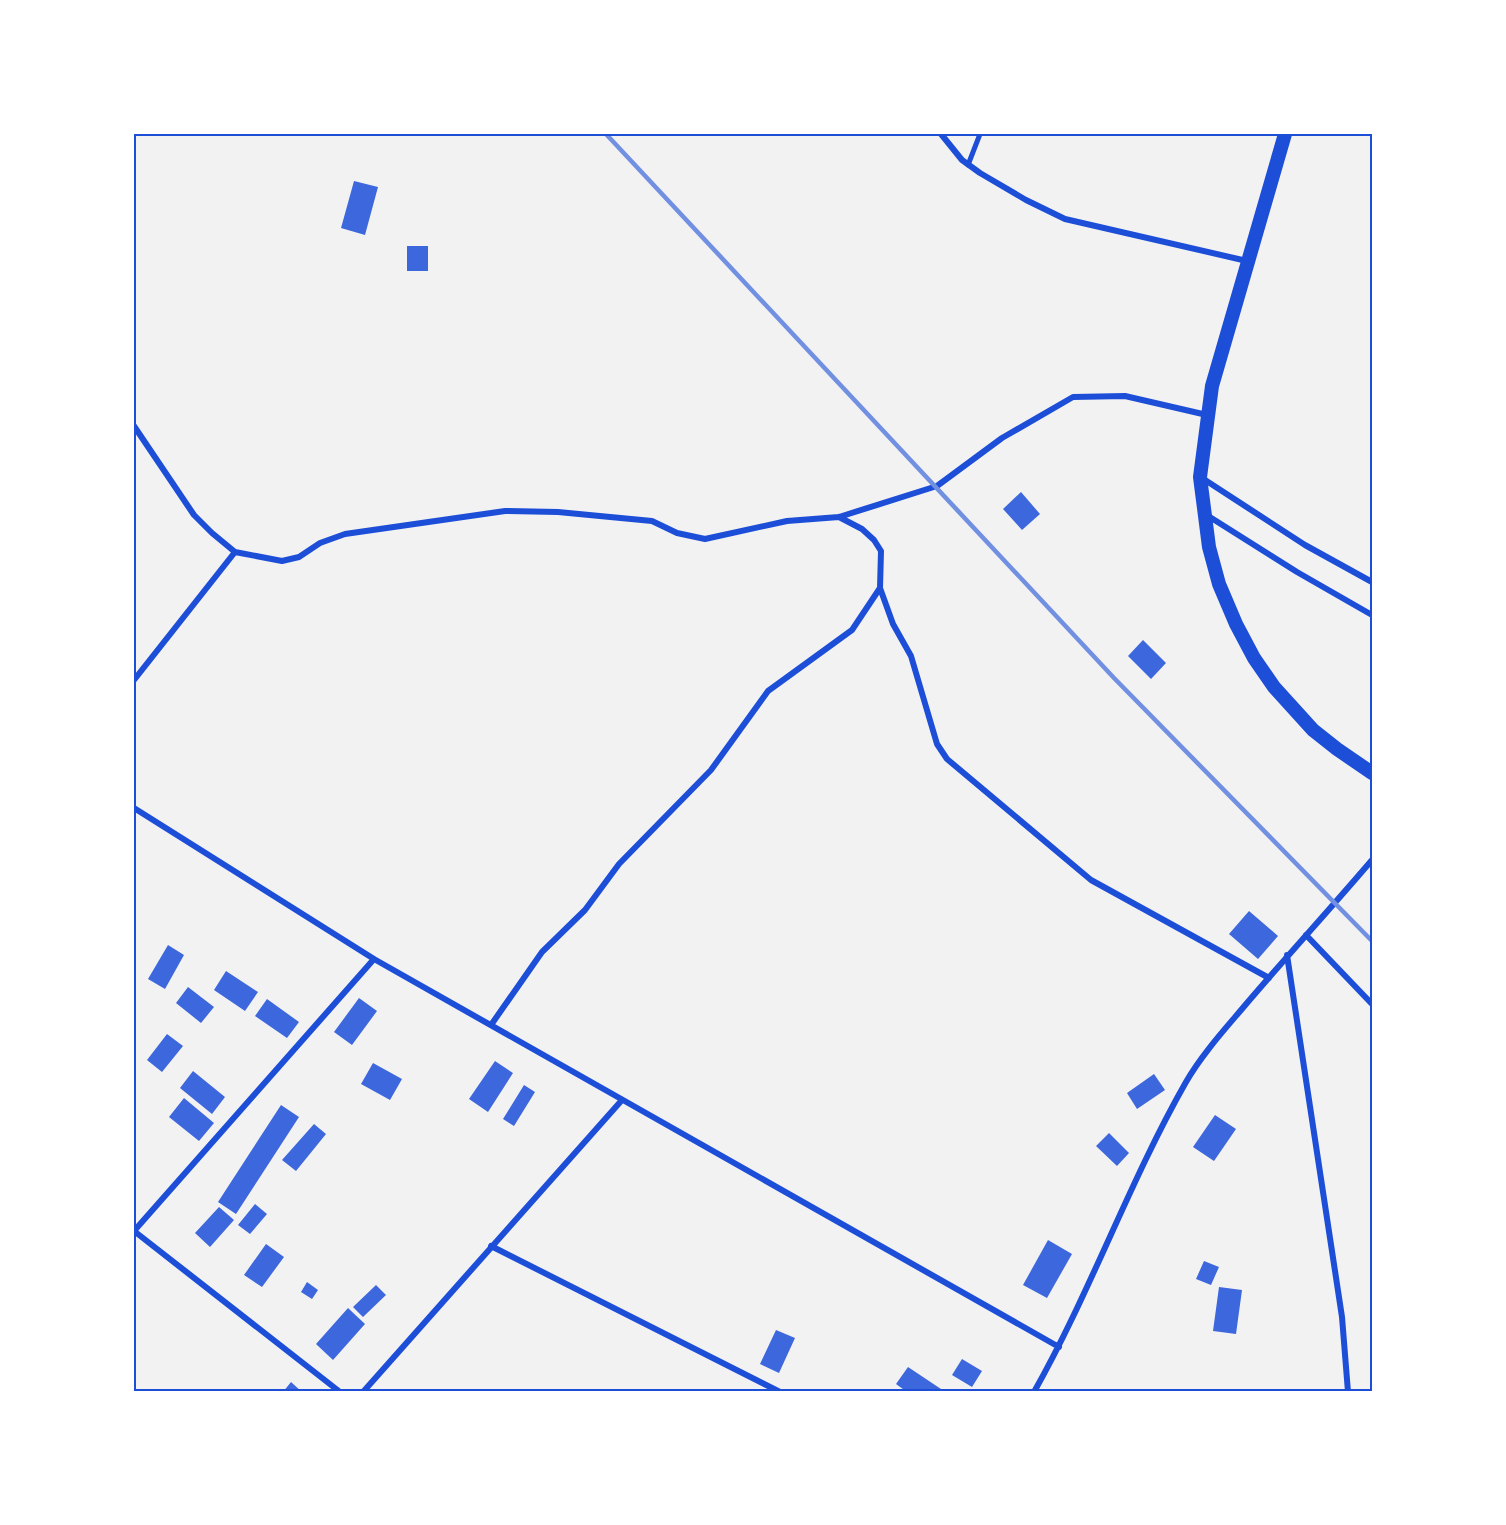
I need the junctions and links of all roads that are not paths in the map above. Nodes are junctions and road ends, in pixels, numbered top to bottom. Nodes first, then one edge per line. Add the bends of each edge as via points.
1 (941, 134) edge
2 (980, 134) edge
3 (1285, 134) edge
4 (968, 165) junction
5 (1247, 261) junction
6 (1209, 415) junction
7 (134, 426) edge
8 (1200, 477) junction
9 (1205, 513) junction
10 (839, 517) junction
11 (235, 552) junction
12 (1372, 582) edge
13 (880, 588) junction
14 (1372, 615) edge
15 (134, 680) edge
16 (1372, 773) edge
17 (134, 808) edge
18 (1372, 860) edge
19 (1306, 935) junction
20 (1287, 955) junction
21 (374, 959) junction
22 (1269, 978) junction
23 (1372, 1004) edge
24 (490, 1025) junction
25 (622, 1100) junction
26 (134, 1231) edge
27 (490, 1246) junction
28 (1059, 1347) junction
29 (340, 1392) edge
30 (363, 1392) edge
31 (780, 1392) edge
32 (1034, 1392) edge
33 (1348, 1392) edge

1 - 4 street
2 - 4 street
3 - 5 main road
4 - 5 street via 1065,219
5 - 6 main road via 1212,386
6 - 8 main road
6 - 10 street via 1125,396 1073,397 1002,438 937,486
7 - 11 street via 194,515
8 - 9 main road
8 - 12 street via 1305,545
9 - 14 street
9 - 16 main road via 1219,584 1254,658 1313,730
10 - 11 street via 787,522 705,539 652,522 505,511 345,534 320,543 299,557 282,561
10 - 13 street via 868,534 881,551
11 - 15 street
13 - 22 street via 911,657 938,744 947,759 1090,880
13 - 24 street via 852,630 768,691 711,770 542,952
17 - 21 street
18 - 19 street
19 - 20 street
19 - 23 street
20 - 22 street
20 - 33 street via 1342,1317
21 - 24 street
21 - 26 street
22 - 28 street via 1187,1080
24 - 25 street
25 - 27 street
25 - 28 street
26 - 29 street
27 - 30 street
27 - 31 street
28 - 32 street

